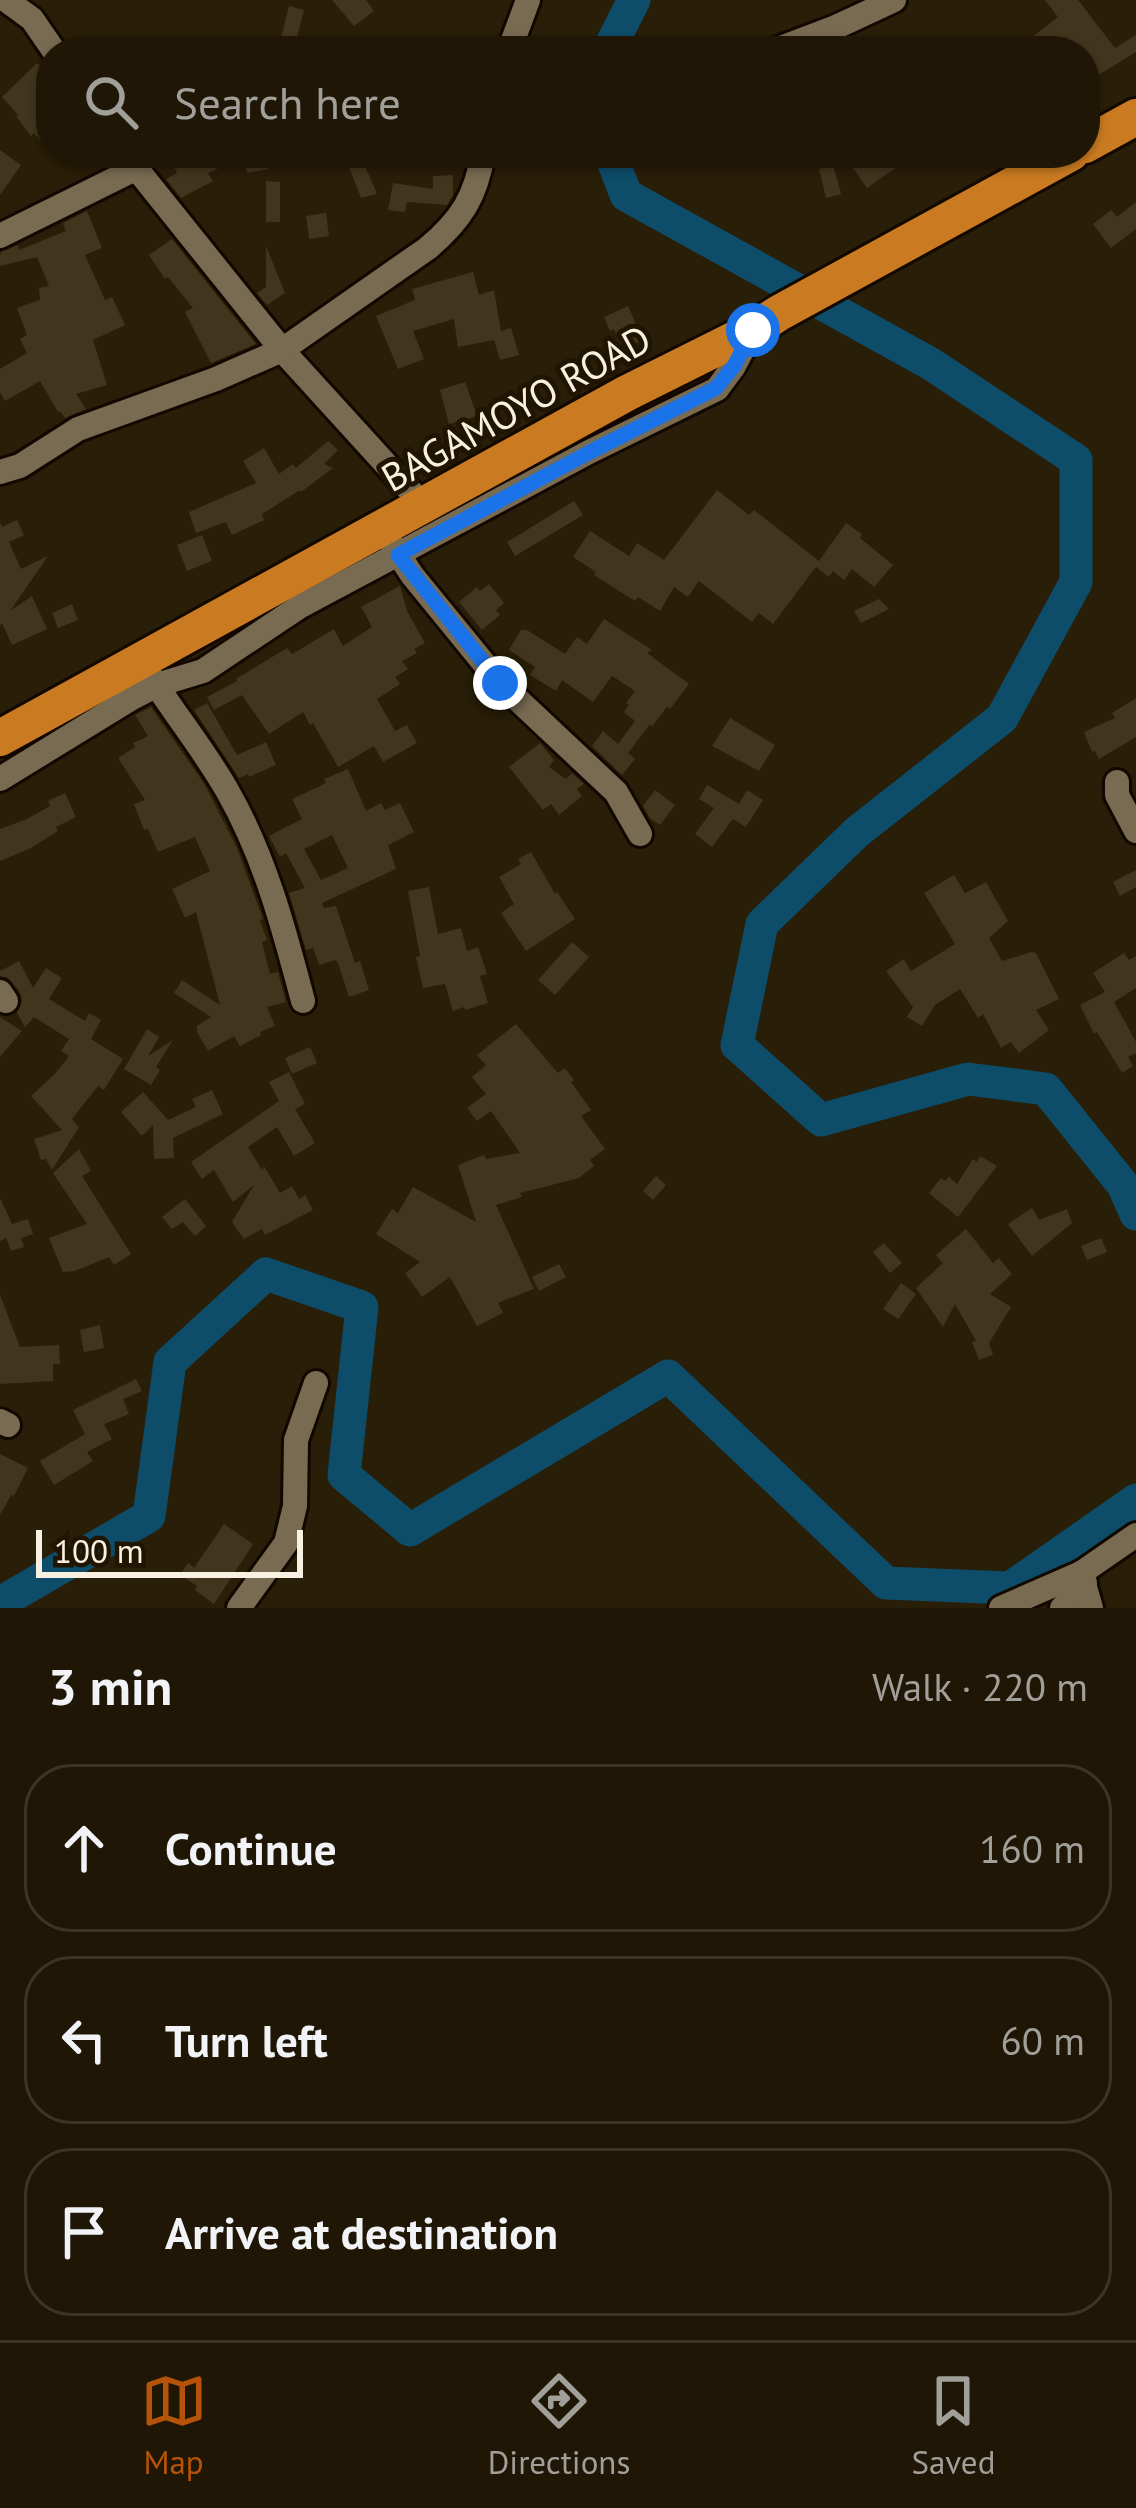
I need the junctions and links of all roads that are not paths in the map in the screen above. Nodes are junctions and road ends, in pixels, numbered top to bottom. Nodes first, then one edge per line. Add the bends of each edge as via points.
1 (6, 0) edge
2 (528, 0) edge
3 (894, 0) edge
4 (44, 36) edge
5 (514, 36) edge
6 (812, 36) edge
7 (1136, 117) edge
8 (1100, 137) edge
9 (118, 168) edge
10 (136, 168) edge
11 (479, 168) edge
12 (1044, 168) edge
13 (0, 236) edge
14 (766, 322) junction
15 (282, 350) junction
16 (0, 472) edge
17 (424, 506) junction
18 (391, 542) junction
19 (149, 673) junction
20 (0, 738) edge
21 (0, 778) edge
22 (1117, 782) dead end
23 (1136, 831) edge
24 (640, 834) dead end
25 (303, 1001) dead end
26 (316, 1383) dead end
27 (1136, 1535) edge
28 (1086, 1588) edge
29 (239, 1608) edge
30 (1001, 1608) edge
31 (1062, 1608) edge

1 - 4 street
2 - 5 street
3 - 6 street
7 - 8 highway
9 - 13 street
10 - 15 street
11 - 15 street via 469,203 449,230
12 - 14 highway, BAGAMOYO ROAD
14 - 17 highway, BAGAMOYO ROAD
14 - 18 street via 716,388
15 - 16 street via 78,429
15 - 17 street
17 - 18 highway, BAGAMOYO ROAD
18 - 19 highway, BAGAMOYO ROAD
18 - 24 street via 500,683 616,791
19 - 20 highway, BAGAMOYO ROAD
19 - 21 street
19 - 25 street via 245,824
22 - 23 street
26 - 29 street via 296,1440 286,1543
27 - 28 street
28 - 30 street
28 - 31 street

